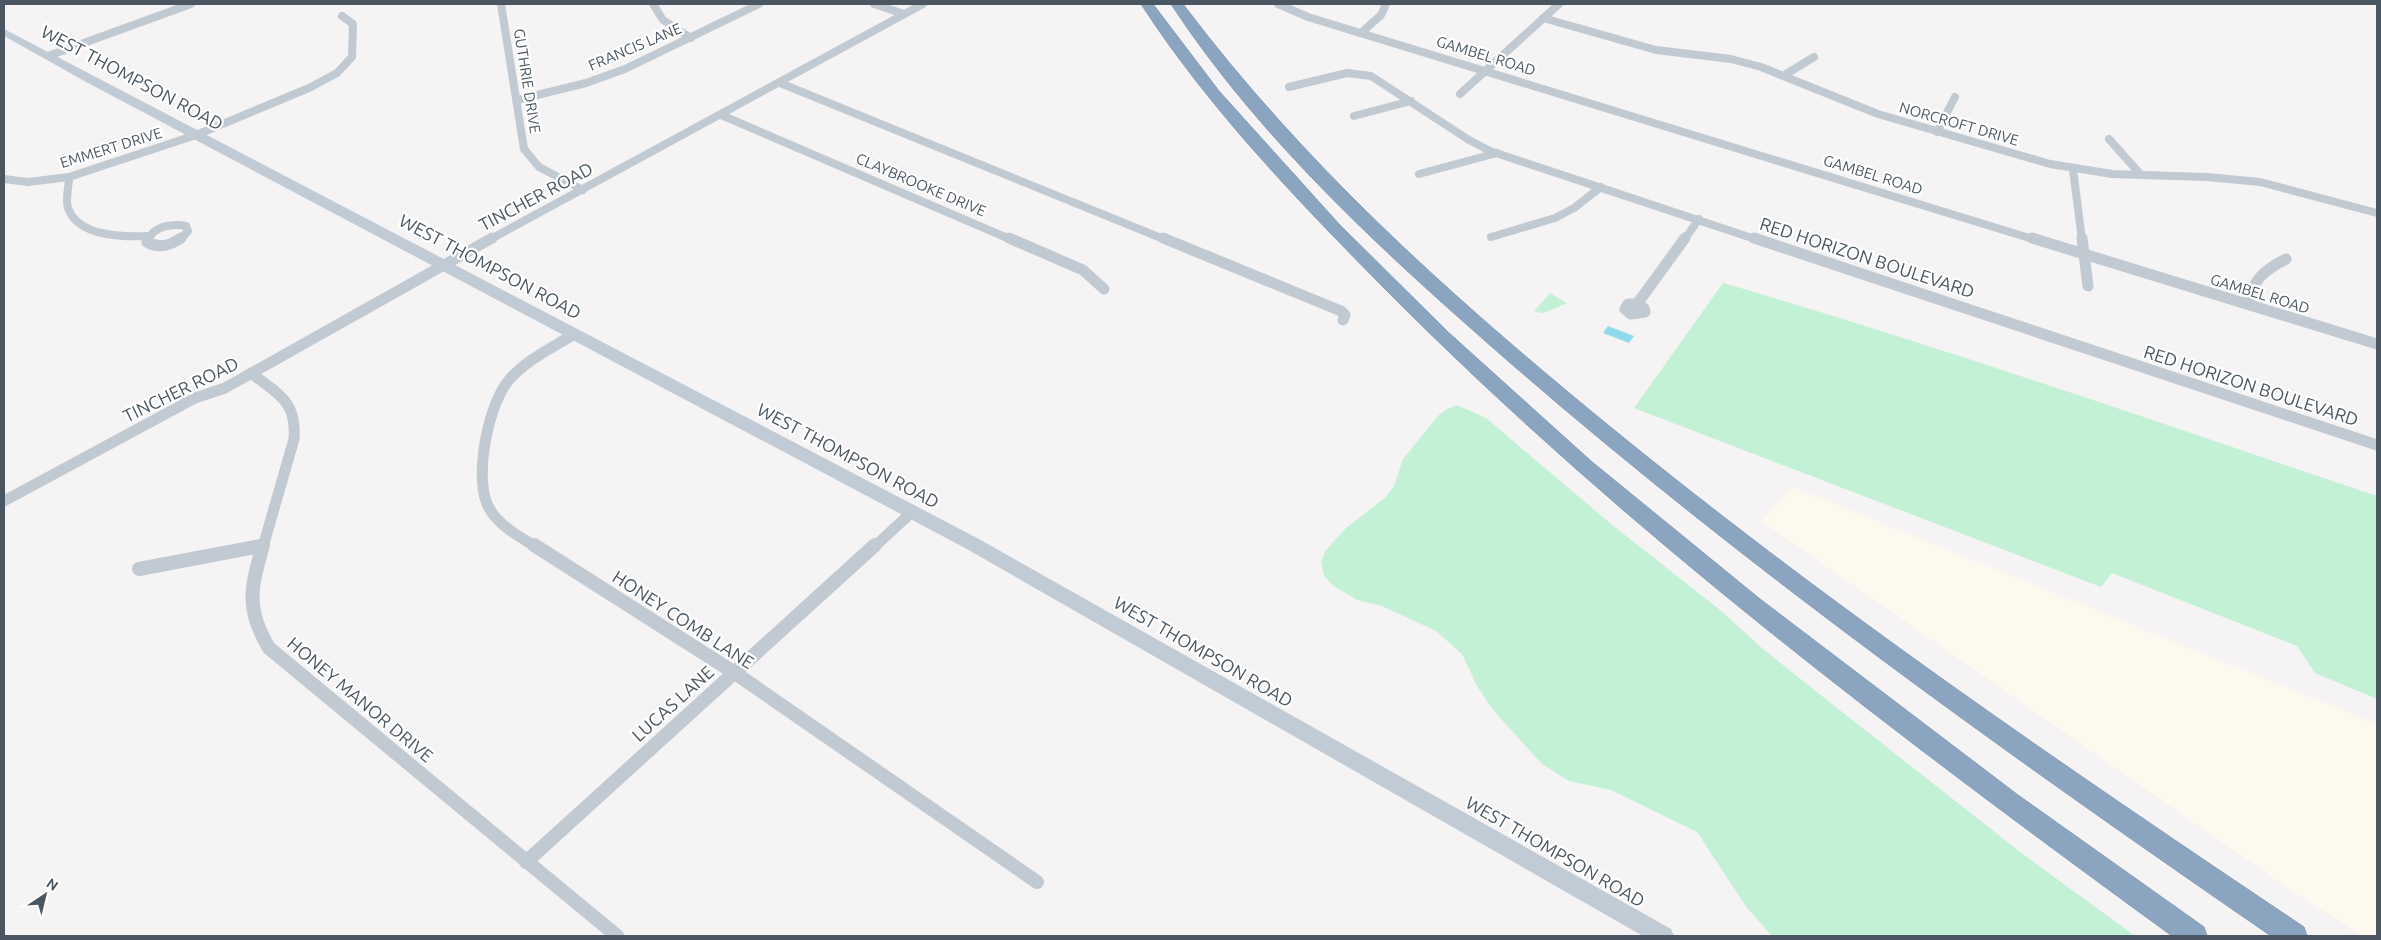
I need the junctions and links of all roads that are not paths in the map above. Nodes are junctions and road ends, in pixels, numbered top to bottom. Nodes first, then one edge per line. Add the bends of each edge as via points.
1 (191, 4) edge
2 (501, 4) edge
3 (653, 4) edge
4 (759, 4) edge
5 (874, 4) edge
6 (924, 4) edge
7 (1147, 4) edge
8 (1177, 4) edge
9 (1278, 4) edge
10 (1386, 4) edge
11 (1559, 4) edge
12 (904, 14) junction
13 (342, 16) dead end
14 (1543, 18) junction
15 (4, 32) edge
16 (1360, 33) junction
17 (691, 38) junction
18 (48, 56) junction
19 (1814, 57) dead end
20 (1486, 71) junction
21 (1783, 76) junction
22 (780, 82) junction
23 (1289, 87) dead end
24 (1460, 94) dead end
25 (1955, 97) dead end
26 (517, 100) junction
27 (1411, 102) junction
28 (721, 115) junction
29 (1354, 116) dead end
30 (1937, 132) junction
31 (196, 135) junction
32 (2109, 139) dead end
33 (1497, 153) junction
34 (2073, 169) junction
35 (1419, 174) dead end
36 (2141, 176) junction
37 (69, 177) junction
38 (4, 178) edge
39 (1601, 187) junction
40 (582, 190) junction
41 (2377, 213) edge
42 (1699, 219) junction
43 (148, 236) dead end
44 (1491, 237) dead end
45 (2085, 255) junction
46 (2286, 259) dead end
47 (444, 265) junction
48 (2088, 286) dead end
49 (1104, 289) dead end
50 (1637, 304) dead end
51 (2247, 304) junction
52 (1343, 320) dead end
53 (574, 334) junction
54 (2377, 344) edge
55 (251, 373) junction
56 (2377, 444) edge
57 (4, 501) edge
58 (912, 512) junction
59 (261, 546) junction
60 (139, 569) dead end
61 (734, 673) junction
62 (526, 862) junction
63 (1036, 882) dead end
64 (617, 936) edge
65 (1662, 936) edge
66 (2194, 936) edge
67 (2294, 936) edge

1 - 18 street
2 - 26 street, GUTHRIE DRIVE
3 - 17 street via 656,13 674,30
4 - 17 street, FRANCIS LANE
5 - 12 street
6 - 12 street, TINCHER ROAD
7 - 66 highway via 1214,94 1333,227 1442,336 1584,466 1752,605 2010,804
8 - 67 highway via 1243,90 1344,199 1437,288 1573,407 1745,545 1900,662
9 - 16 street, GAMBEL ROAD
10 - 16 street via 1381,15
11 - 14 street
12 - 22 street, TINCHER ROAD
13 - 31 street, EMMERT DRIVE via 353,24 352,57 337,73
14 - 20 street
14 - 21 street, NORCROFT DRIVE via 1651,48 1731,59
15 - 18 main road, WEST THOMPSON ROAD
16 - 20 street, GAMBEL ROAD
17 - 26 street, FRANCIS LANE via 626,69 586,83
18 - 31 main road, WEST THOMPSON ROAD
19 - 21 street
20 - 24 street
20 - 45 street, GAMBEL ROAD
21 - 30 street, NORCROFT DRIVE via 1869,111
22 - 28 street, TINCHER ROAD
22 - 52 street via 1341,311 1345,315
23 - 27 street, RED HORIZON BOULEVARD via 1347,73 1361,74 1375,78
25 - 30 street
26 - 40 street, GUTHRIE DRIVE via 523,145 529,156 539,167
27 - 29 street
27 - 33 street, RED HORIZON BOULEVARD via 1469,140
28 - 40 street, TINCHER ROAD
28 - 49 street, CLAYBROOKE DRIVE via 1083,270
30 - 34 street, NORCROFT DRIVE
31 - 37 street, EMMERT DRIVE
31 - 47 main road, WEST THOMPSON ROAD
32 - 36 street
33 - 35 street
33 - 39 street, RED HORIZON BOULEVARD
34 - 36 street, NORCROFT DRIVE
34 - 45 street
36 - 41 street, NORCROFT DRIVE via 2260,182
37 - 38 street, EMMERT DRIVE via 28,182
37 - 43 street via 67,206 77,222 109,234
39 - 42 street, RED HORIZON BOULEVARD
39 - 44 street via 1555,218
40 - 47 street, TINCHER ROAD
42 - 50 street
42 - 56 street, RED HORIZON BOULEVARD
45 - 48 street
45 - 51 street, GAMBEL ROAD
46 - 51 street via 2259,275 2251,286
47 - 53 main road, WEST THOMPSON ROAD
47 - 55 street, TINCHER ROAD
51 - 54 street, GAMBEL ROAD
53 - 58 main road, WEST THOMPSON ROAD
53 - 61 street, HONEY COMB LANE via 519,370 497,397 482,480 484,500 508,529
55 - 57 street, TINCHER ROAD via 221,389 194,398
55 - 59 street, HONEY MANOR DRIVE via 292,407 296,424
58 - 61 street, LUCAS LANE
58 - 65 main road, WEST THOMPSON ROAD
59 - 60 street
59 - 62 street, HONEY MANOR DRIVE via 252,583 251,607 257,629 269,648
61 - 62 street, LUCAS LANE
61 - 63 street, HONEY COMB LANE
62 - 64 street, HONEY MANOR DRIVE

